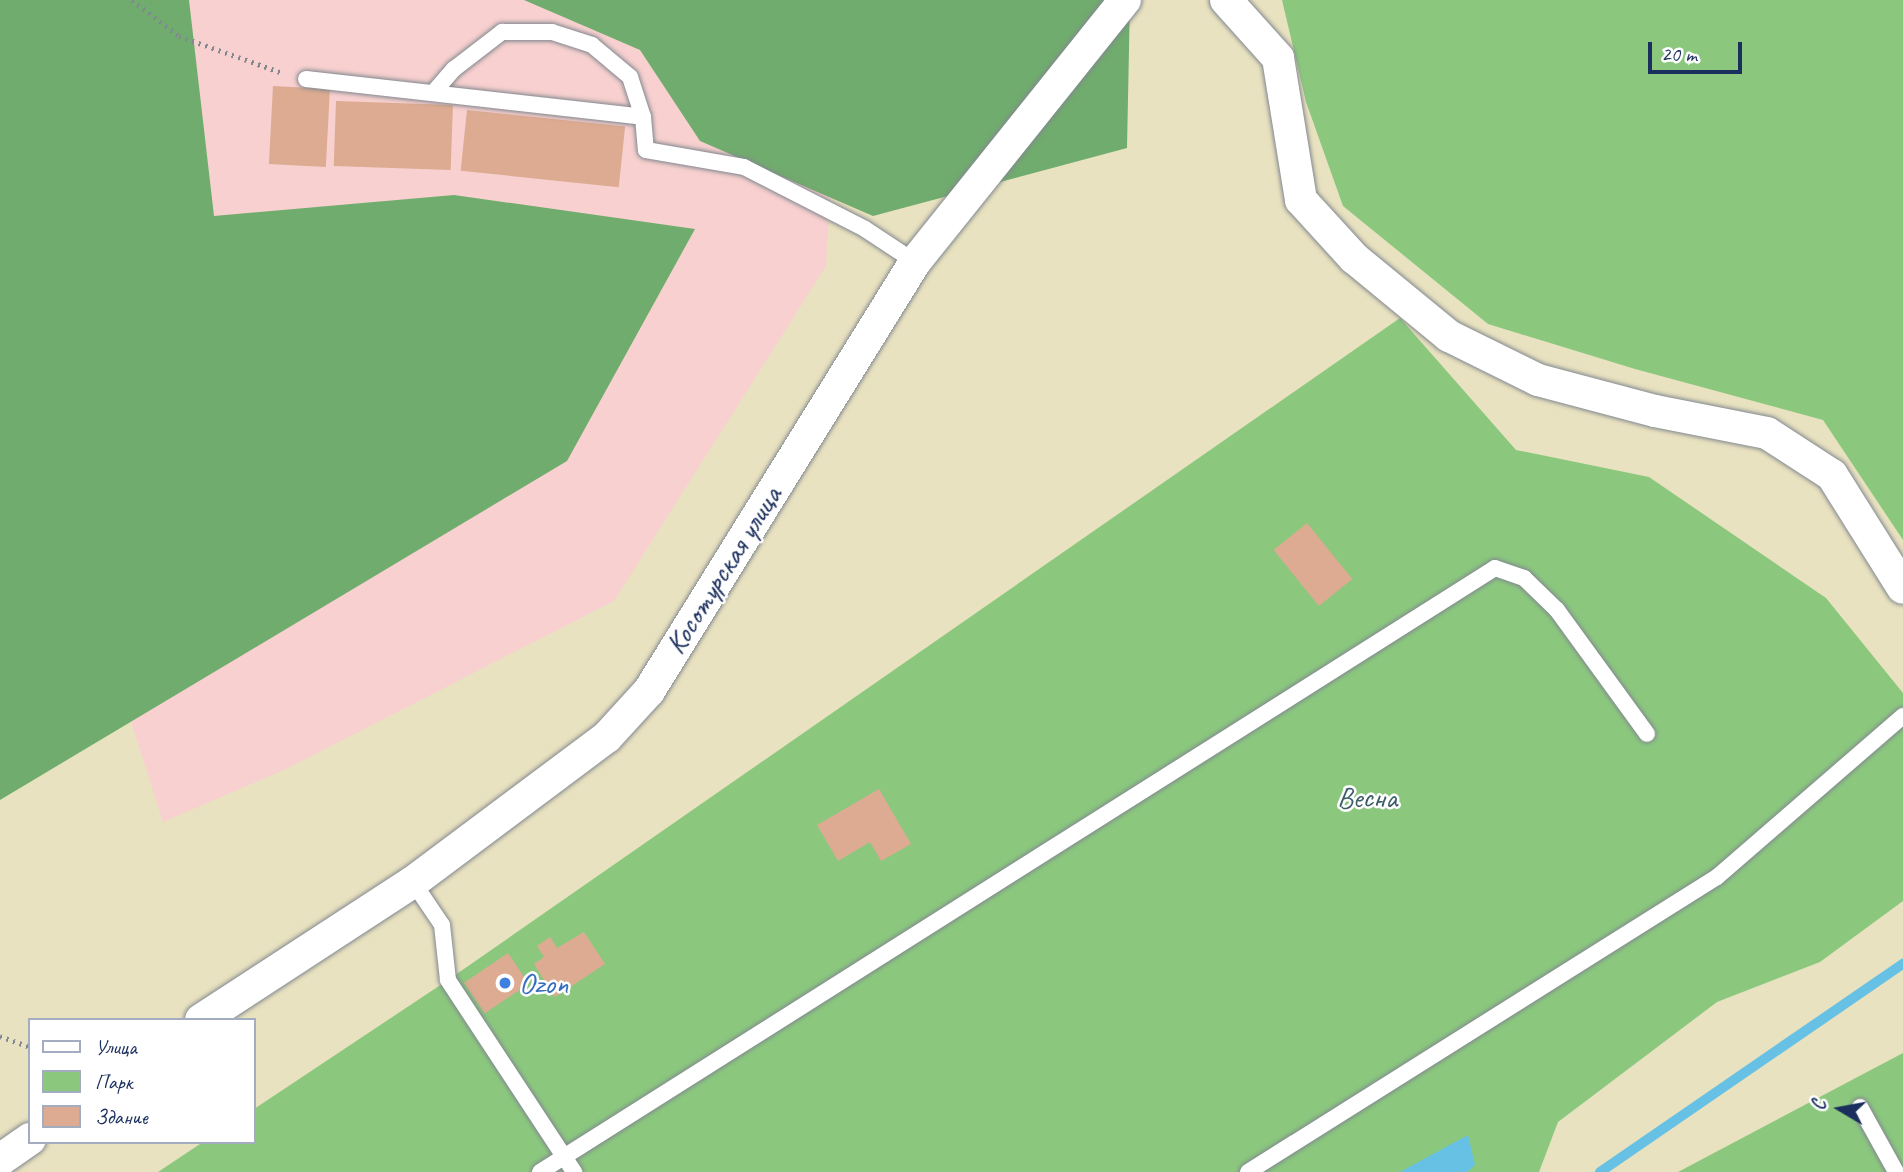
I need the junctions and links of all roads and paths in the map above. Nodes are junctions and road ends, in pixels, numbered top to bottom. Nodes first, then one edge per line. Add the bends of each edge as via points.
1 (132, 0) edge
2 (1125, 0) edge
3 (1226, 0) edge
4 (283, 73) dead end
5 (306, 79) dead end
6 (433, 93) junction
7 (643, 117) junction
8 (915, 262) junction
9 (1903, 588) edge
10 (1903, 716) edge
11 (1647, 734) dead end
12 (413, 882) junction
13 (204, 1018) edge
14 (0, 1036) edge
15 (28, 1046) edge
16 (1860, 1107) dead end
17 (28, 1140) edge
18 (564, 1156) junction
19 (0, 1160) edge
20 (540, 1172) edge
21 (574, 1172) edge
22 (1248, 1172) edge
23 (1896, 1172) edge

1 - 4 path via 179,36
2 - 8 street, Косотурская улица
3 - 9 street via 1278,58 1301,200 1354,258 1449,336 1538,380 1655,411 1767,433 1832,475
5 - 6 lane
6 - 7 lane
6 - 7 lane via 454,69 502,32 552,32 592,46 630,77
7 - 8 lane via 646,150 744,167 864,229
8 - 12 street, Косотурская улица via 649,691 607,737
10 - 22 lane via 1717,877
11 - 18 lane via 1557,610 1524,578 1496,568
12 - 13 street, Косотурская улица
12 - 18 lane via 442,925 448,981
14 - 15 path
16 - 23 lane
17 - 19 street
18 - 20 lane
18 - 21 lane

